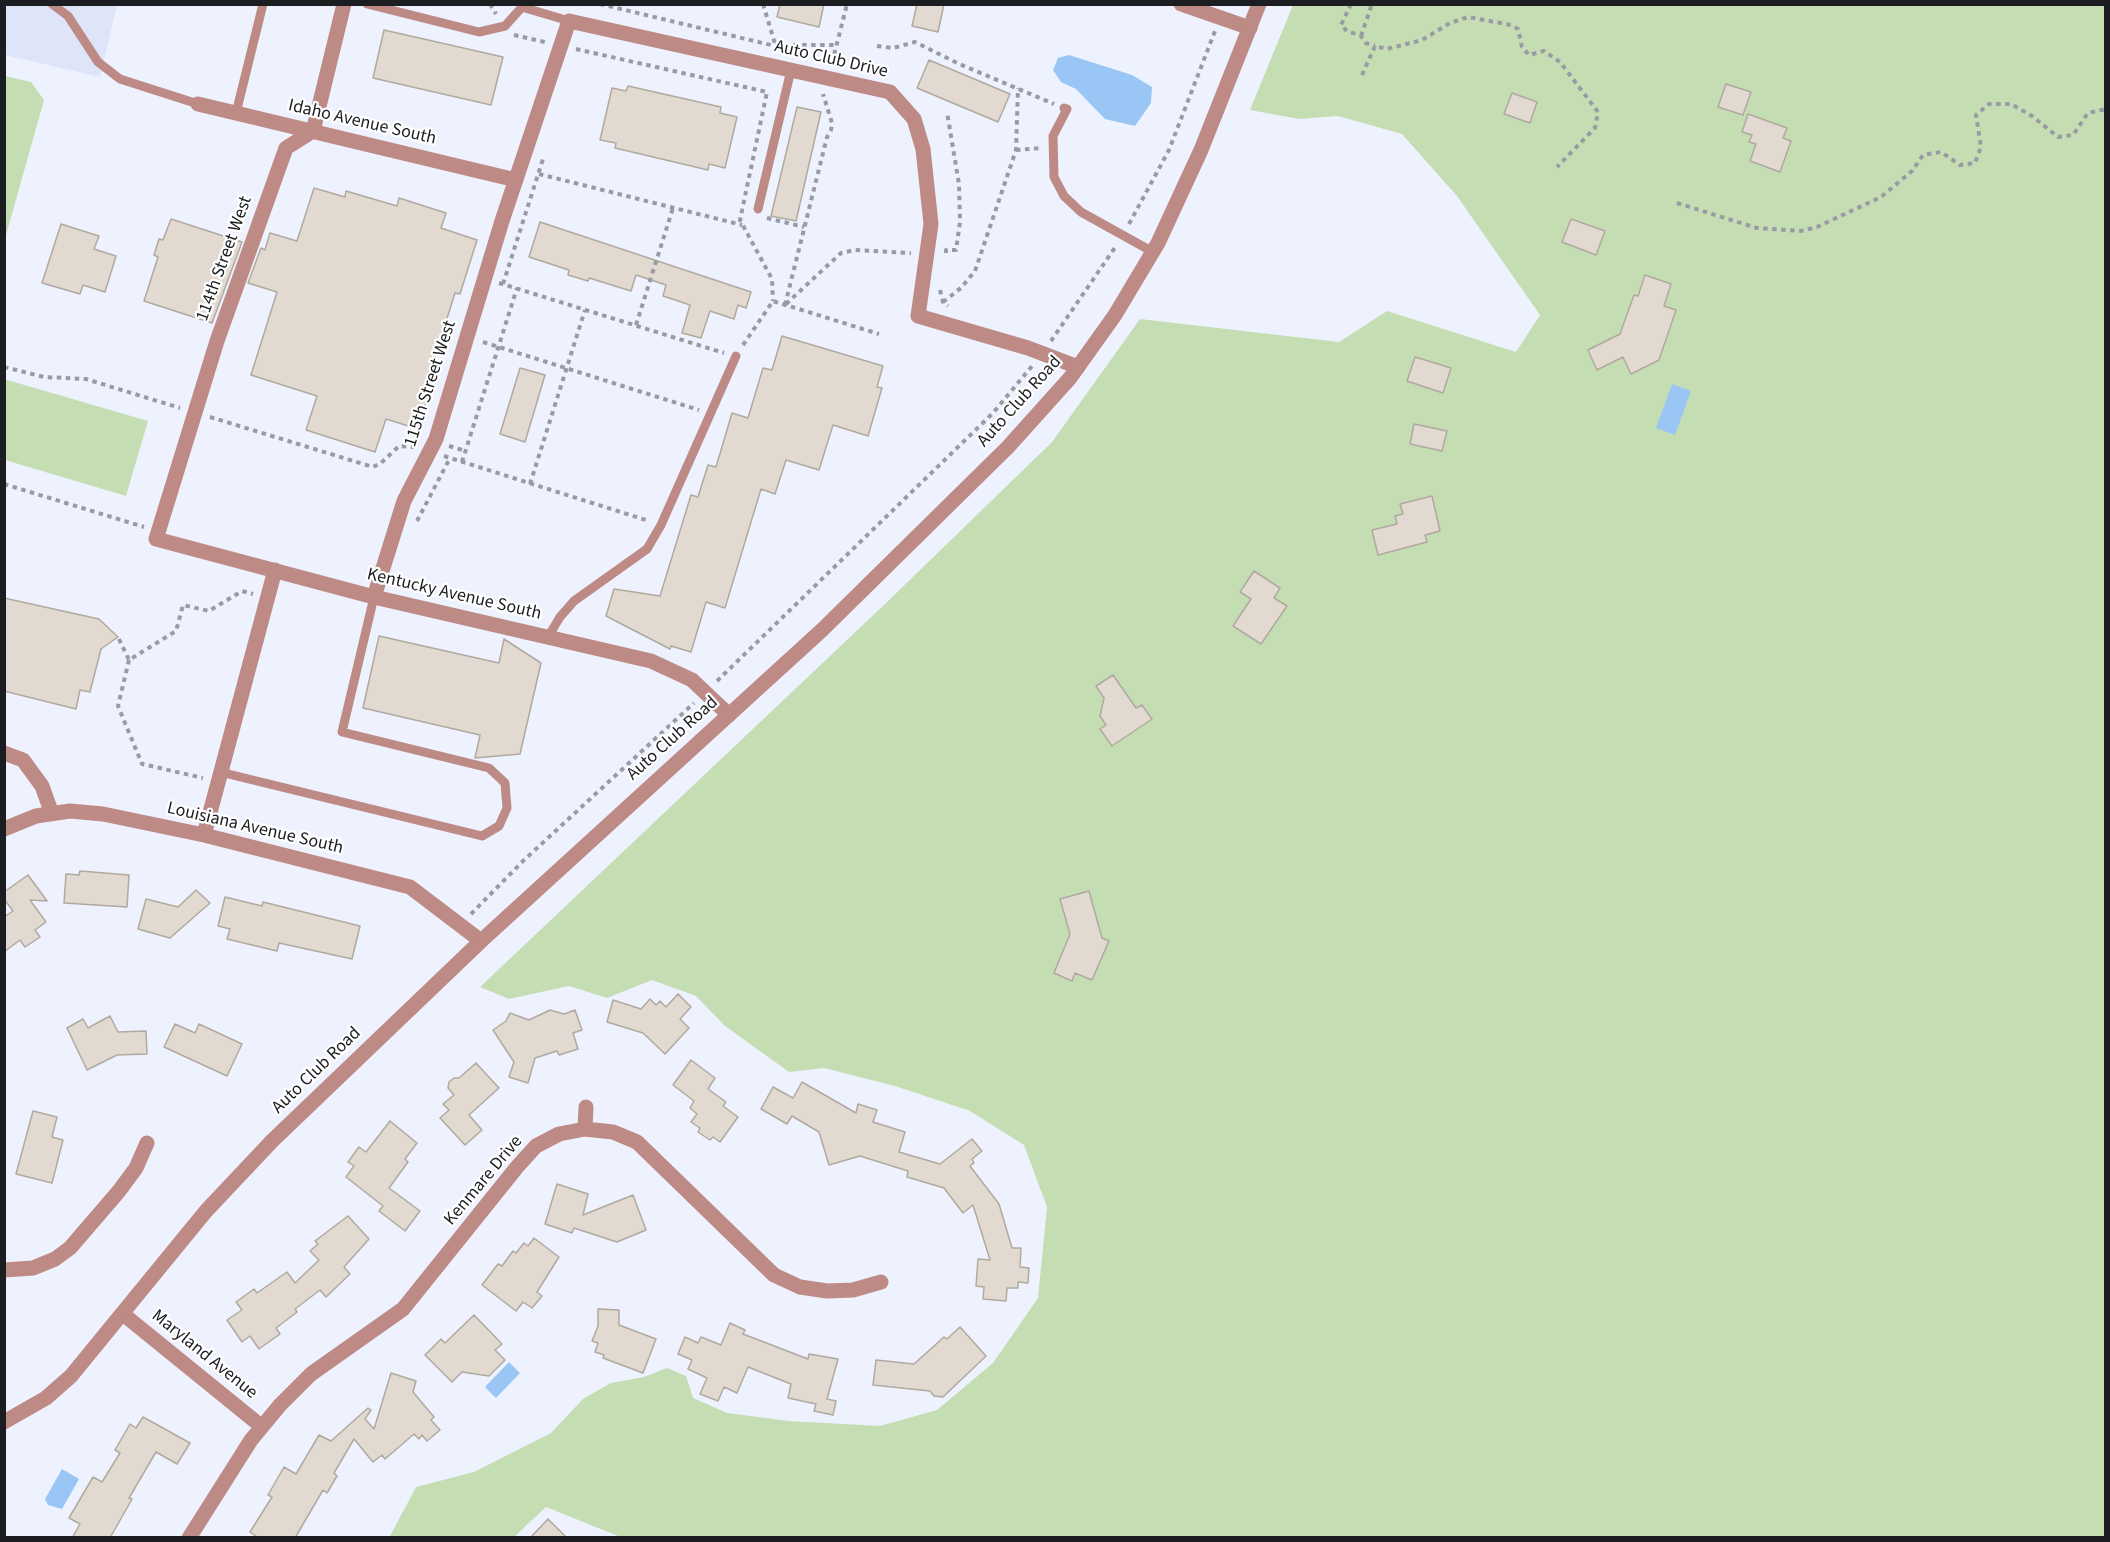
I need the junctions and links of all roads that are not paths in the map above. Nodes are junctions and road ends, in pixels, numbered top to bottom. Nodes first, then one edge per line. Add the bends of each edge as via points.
1 (52, 4) edge
2 (263, 4) edge
3 (344, 4) edge
4 (367, 4) edge
5 (1181, 4) edge
6 (1259, 4) edge
7 (522, 6) edge
8 (569, 21) junction
9 (1250, 28) junction
10 (791, 70) junction
11 (198, 104) joint
12 (1064, 108) road end
13 (236, 113) junction
14 (313, 131) junction
15 (516, 180) junction
16 (758, 209) road end
17 (1153, 252) junction
18 (736, 356) road end
19 (1078, 367) junction
20 (157, 535) joint
21 (275, 570) junction
22 (374, 597) junction
23 (548, 637) junction
24 (729, 715) junction
25 (4, 753) edge
26 (219, 777) junction
27 (52, 814) junction
28 (4, 829) edge
29 (204, 835) junction
30 (481, 941) junction
31 (586, 1107) dead end
32 (585, 1129) junction
33 (147, 1143) dead end
34 (4, 1270) edge
35 (881, 1282) dead end
36 (123, 1314) junction
37 (4, 1422) edge
38 (261, 1426) junction
39 (189, 1538) edge

1 - 11 lane via 68,16 98,62 120,79
2 - 13 lane
3 - 14 street
4 - 7 lane via 479,32 505,26
5 - 9 street
6 - 9 street, Auto Club Road
7 - 8 lane
8 - 10 street, Auto Club Drive
8 - 15 street
9 - 17 street, Auto Club Road via 1201,150
10 - 16 lane
10 - 19 street, Auto Club Drive via 890,92 914,119 923,149 931,224 918,316
11 - 13 street, Idaho Avenue South
12 - 17 lane via 1067,110 1053,136 1054,177 1064,196 1081,212
13 - 14 street, Idaho Avenue South
14 - 15 street, Idaho Avenue South
14 - 20 street, 114th Street West via 286,148 216,341
15 - 22 street, 115th Street West via 431,452 404,501
17 - 19 street, Auto Club Road
18 - 23 lane via 647,549 574,601
19 - 24 street, Auto Club Road via 1008,447 822,630
20 - 21 street, Kentucky Avenue South
21 - 22 street, Kentucky Avenue South
21 - 26 street
22 - 23 street, Kentucky Avenue South
22 - 26 lane via 342,732 489,768 505,783 507,808 499,826 482,836
23 - 24 street, Kentucky Avenue South via 651,661 692,680
24 - 30 street, Auto Club Road
25 - 27 street via 22,760 42,786
26 - 29 street
27 - 28 street, Louisiana Avenue South
27 - 29 street, Louisiana Avenue South via 103,814
29 - 30 street, Louisiana Avenue South via 410,887
30 - 36 street, Auto Club Road via 250,1164 206,1211
31 - 32 street
32 - 35 street, Kenmare Drive via 613,1132 637,1142 774,1275 800,1287 827,1291 854,1290
32 - 38 street, Kenmare Drive via 559,1134 536,1146 403,1309 311,1374
33 - 34 street via 136,1168 70,1248 33,1268
36 - 37 street, Auto Club Road via 71,1376 46,1398
36 - 38 street, Maryland Avenue
38 - 39 street, Kenmare Drive

